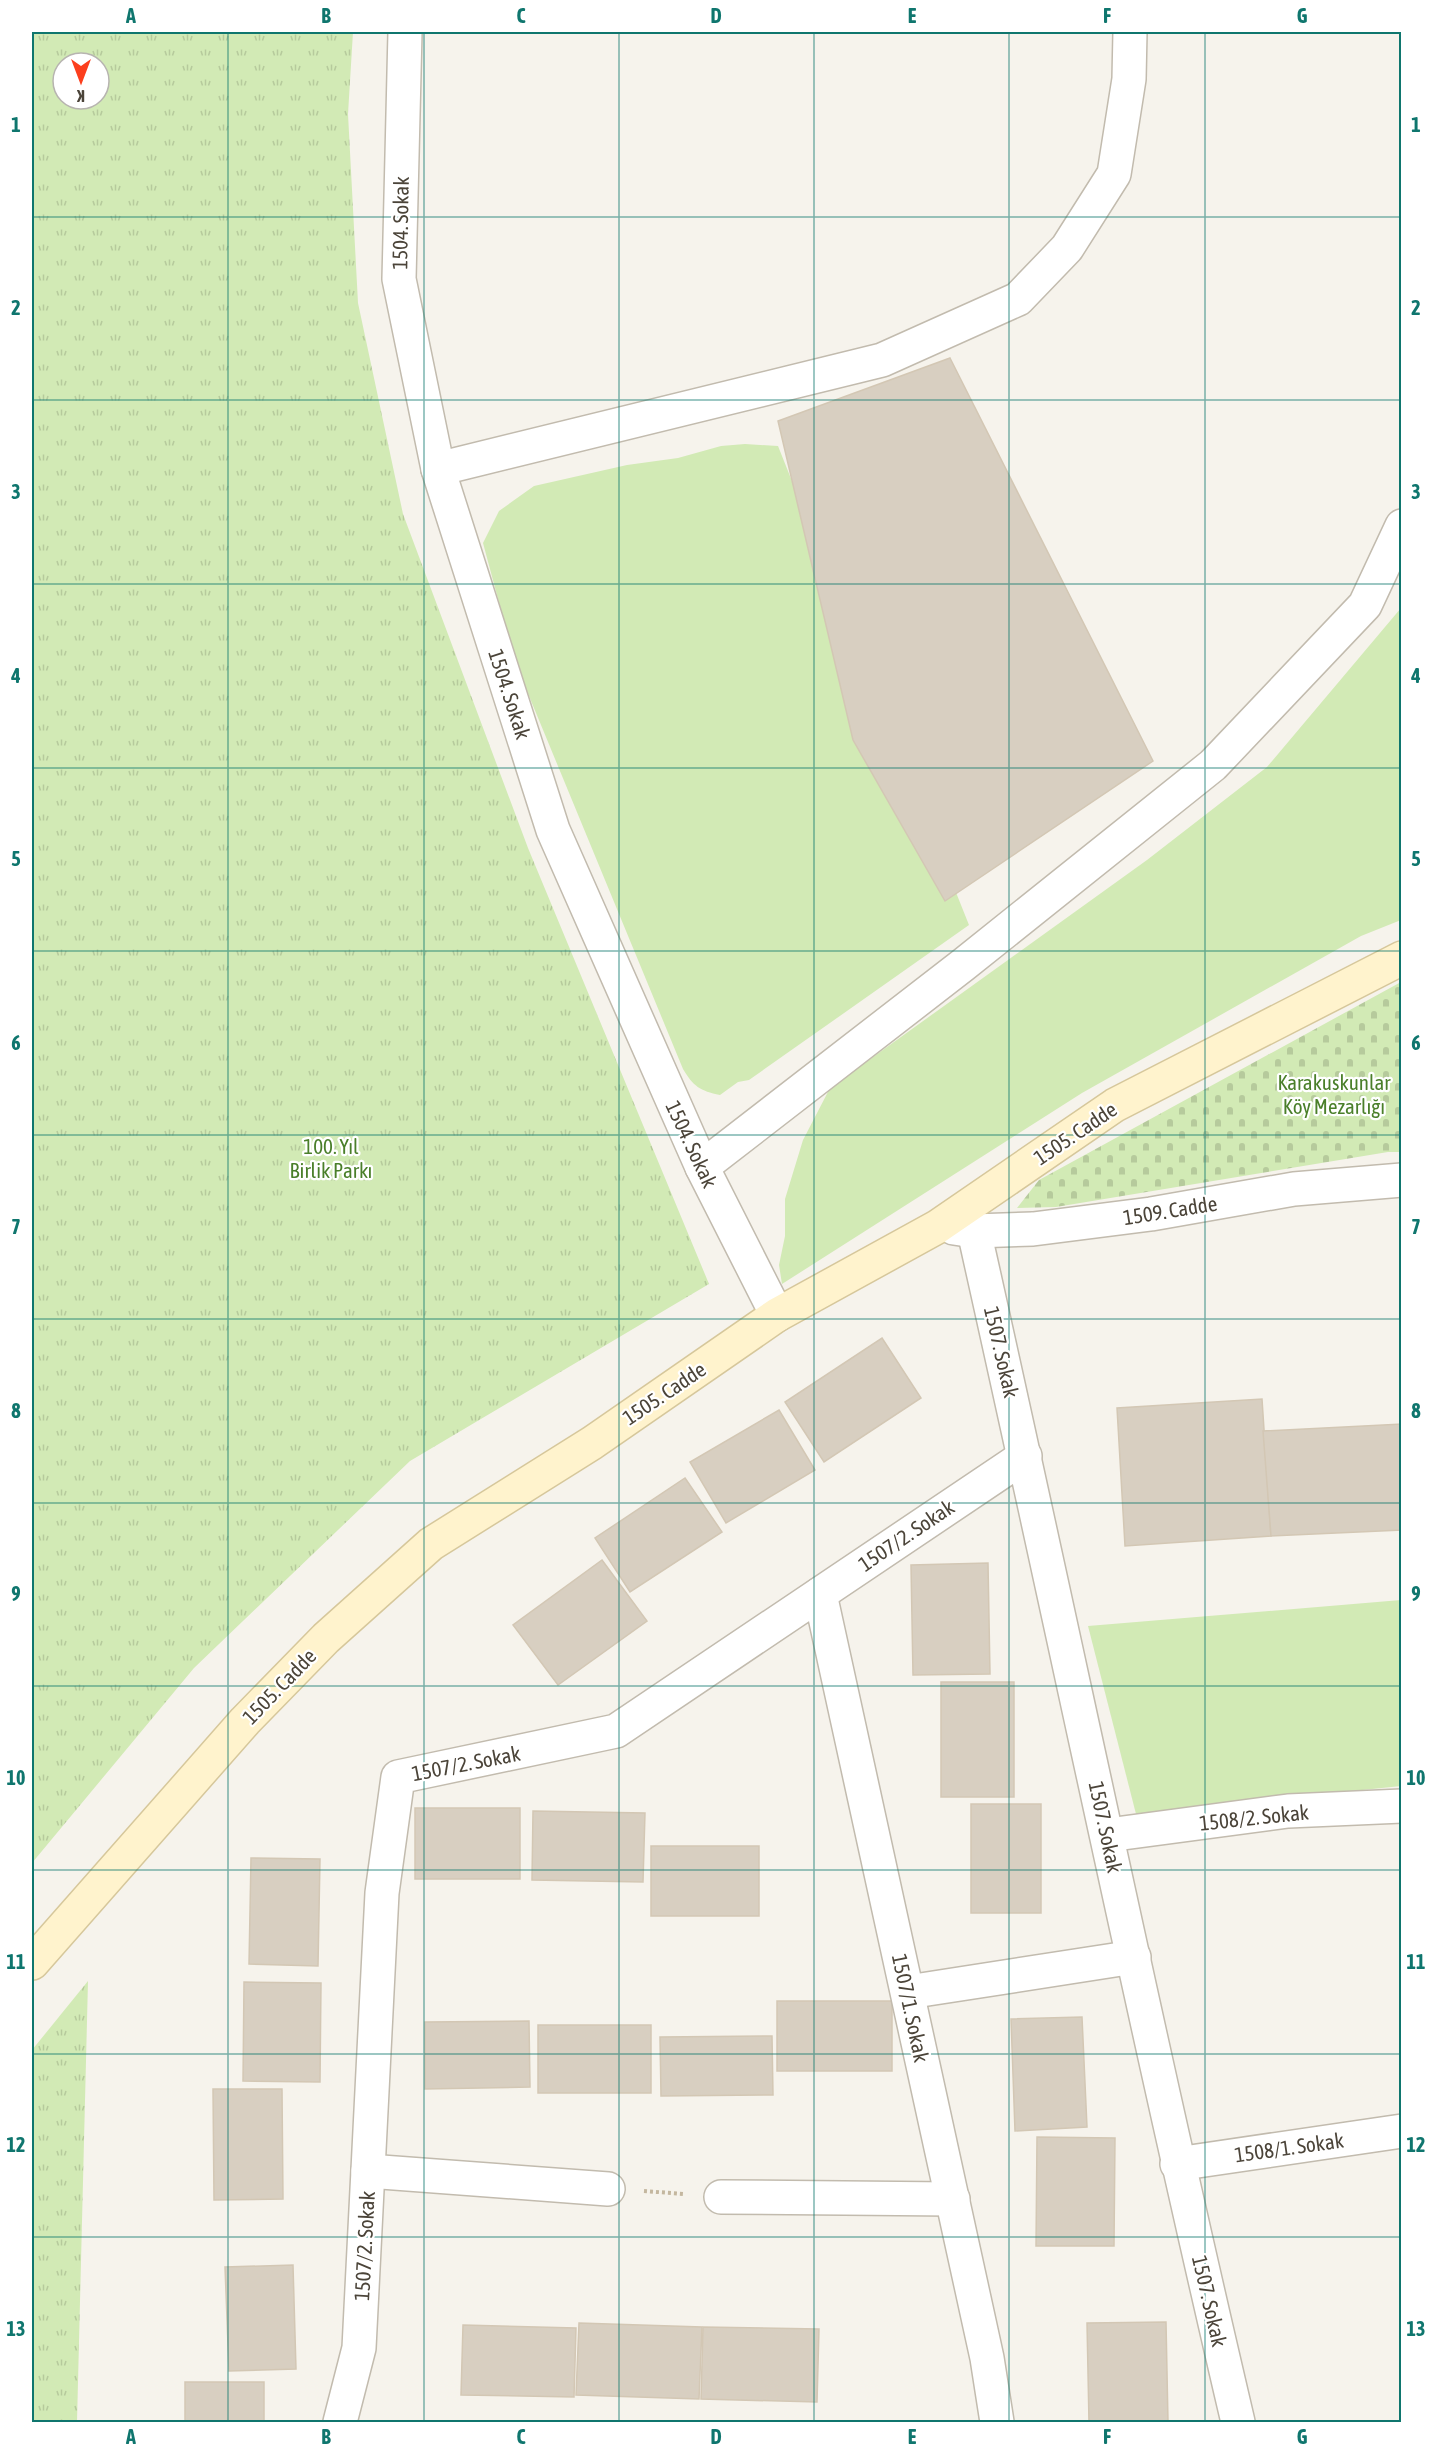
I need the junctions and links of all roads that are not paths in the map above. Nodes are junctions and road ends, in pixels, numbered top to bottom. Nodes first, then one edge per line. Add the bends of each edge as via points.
1 (405, 32) edge
2 (1130, 32) edge
3 (438, 469) junction
4 (1401, 526) edge
5 (1401, 958) edge
6 (702, 1167) junction
7 (1401, 1180) edge
8 (937, 1227) junction
9 (974, 1231) junction
10 (777, 1316) junction
11 (1025, 1456) junction
12 (820, 1594) junction
13 (1401, 1806) edge
14 (1108, 1835) junction
15 (1134, 1958) junction
16 (32, 1963) edge
17 (908, 1992) junction
18 (1401, 2131) edge
19 (1177, 2164) junction
20 (368, 2171) junction
21 (608, 2189) road end
22 (721, 2197) road end
23 (953, 2199) junction
24 (340, 2422) edge
25 (997, 2422) edge
26 (1238, 2422) edge

1 - 3 street, 1504. Sokak via 399,279
2 - 3 street via 1129,79 1113,174 1067,248 1018,299 882,360
3 - 6 street, 1504. Sokak via 553,830
4 - 6 street via 1365,605 1213,765
5 - 8 street, 1505. Cadde via 1115,1105
6 - 10 street, 1504. Sokak
7 - 9 street, 1509. Cadde via 1294,1189 1088,1222
8 - 9 street, 1509. Cadde
8 - 10 street, 1505. Cadde
9 - 11 street, 1507. Sokak
10 - 16 street, 1505. Cadde via 591,1443 431,1545 326,1638 245,1721
11 - 12 street, 1507/2. Sokak
11 - 14 street, 1507. Sokak
12 - 17 street, 1507/1. Sokak
12 - 20 street, 1507/2. Sokak via 616,1731 398,1777 382,1893
13 - 14 street, 1508/2. Sokak via 1288,1811
14 - 15 street, 1507. Sokak
15 - 17 street
15 - 19 street, 1507. Sokak
17 - 23 street, 1507/1. Sokak
18 - 19 street, 1508/1. Sokak
19 - 26 street, 1507. Sokak
20 - 21 street
20 - 24 street, 1507/2. Sokak via 358,2348
22 - 23 street
23 - 25 street, 1507/1. Sokak

